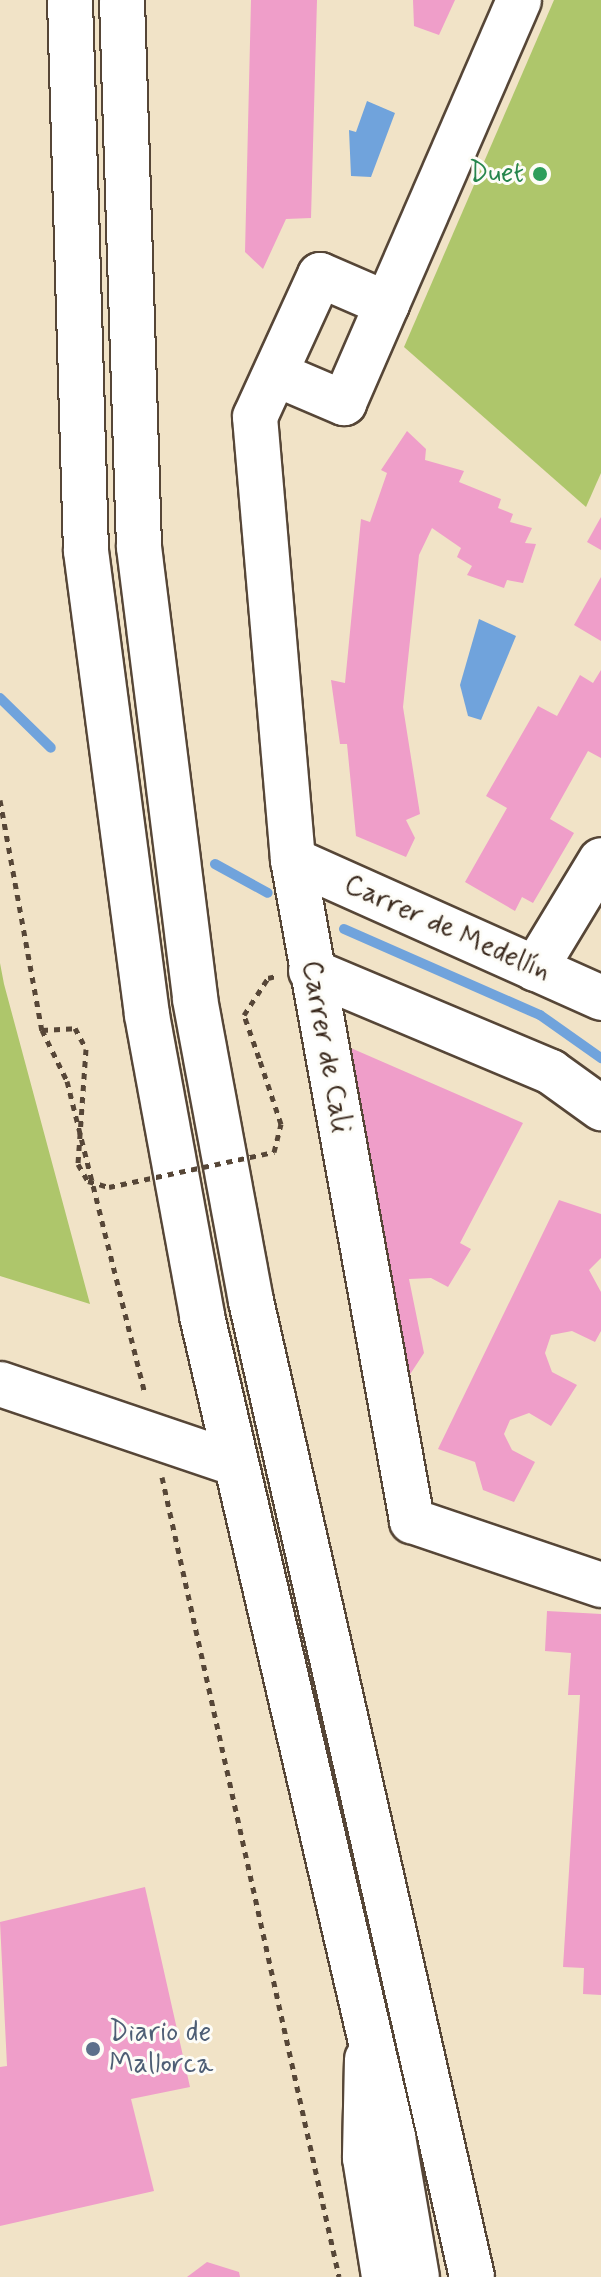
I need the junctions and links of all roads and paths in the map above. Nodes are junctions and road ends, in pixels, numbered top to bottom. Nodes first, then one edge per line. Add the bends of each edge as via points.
1 (70, 0) edge
2 (122, 0) edge
3 (519, 0) edge
4 (387, 304) junction
5 (278, 375) junction
6 (0, 800) edge
7 (293, 860) junction
8 (601, 860) edge
9 (535, 969) junction
10 (311, 971) junction
11 (601, 998) edge
12 (42, 1030) junction
13 (601, 1108) edge
14 (0, 1384) edge
15 (154, 1436) junction
16 (234, 1463) junction
17 (601, 1585) edge
18 (368, 2033) junction
19 (339, 2277) edge
20 (384, 2277) edge
21 (417, 2277) edge
22 (472, 2277) edge

1 - 16 main road via 77,413 104,720 171,1163
2 - 22 main road via 139,547 195,999 251,1301
3 - 4 main road
4 - 5 main road via 344,403
4 - 5 main road, Carrer de Cali via 320,275
5 - 7 main road, Carrer de Cali via 255,417
6 - 12 path
7 - 9 main road, Carrer de Medellín
7 - 10 main road, Carrer de Cali
8 - 9 main road
9 - 11 main road, Carrer de Medellín
10 - 12 path, bridge via 268,978 246,1009 281,1124 274,1152 109,1187 88,1181 78,1164 86,1049 71,1026
10 - 13 main road via 551,1072
10 - 17 main road, Carrer de Cali via 412,1521
12 - 15 path via 67,1081
14 - 15 main road
15 - 16 main road
15 - 19 path
16 - 18 main road
18 - 20 main road via 365,2158
18 - 21 main road

